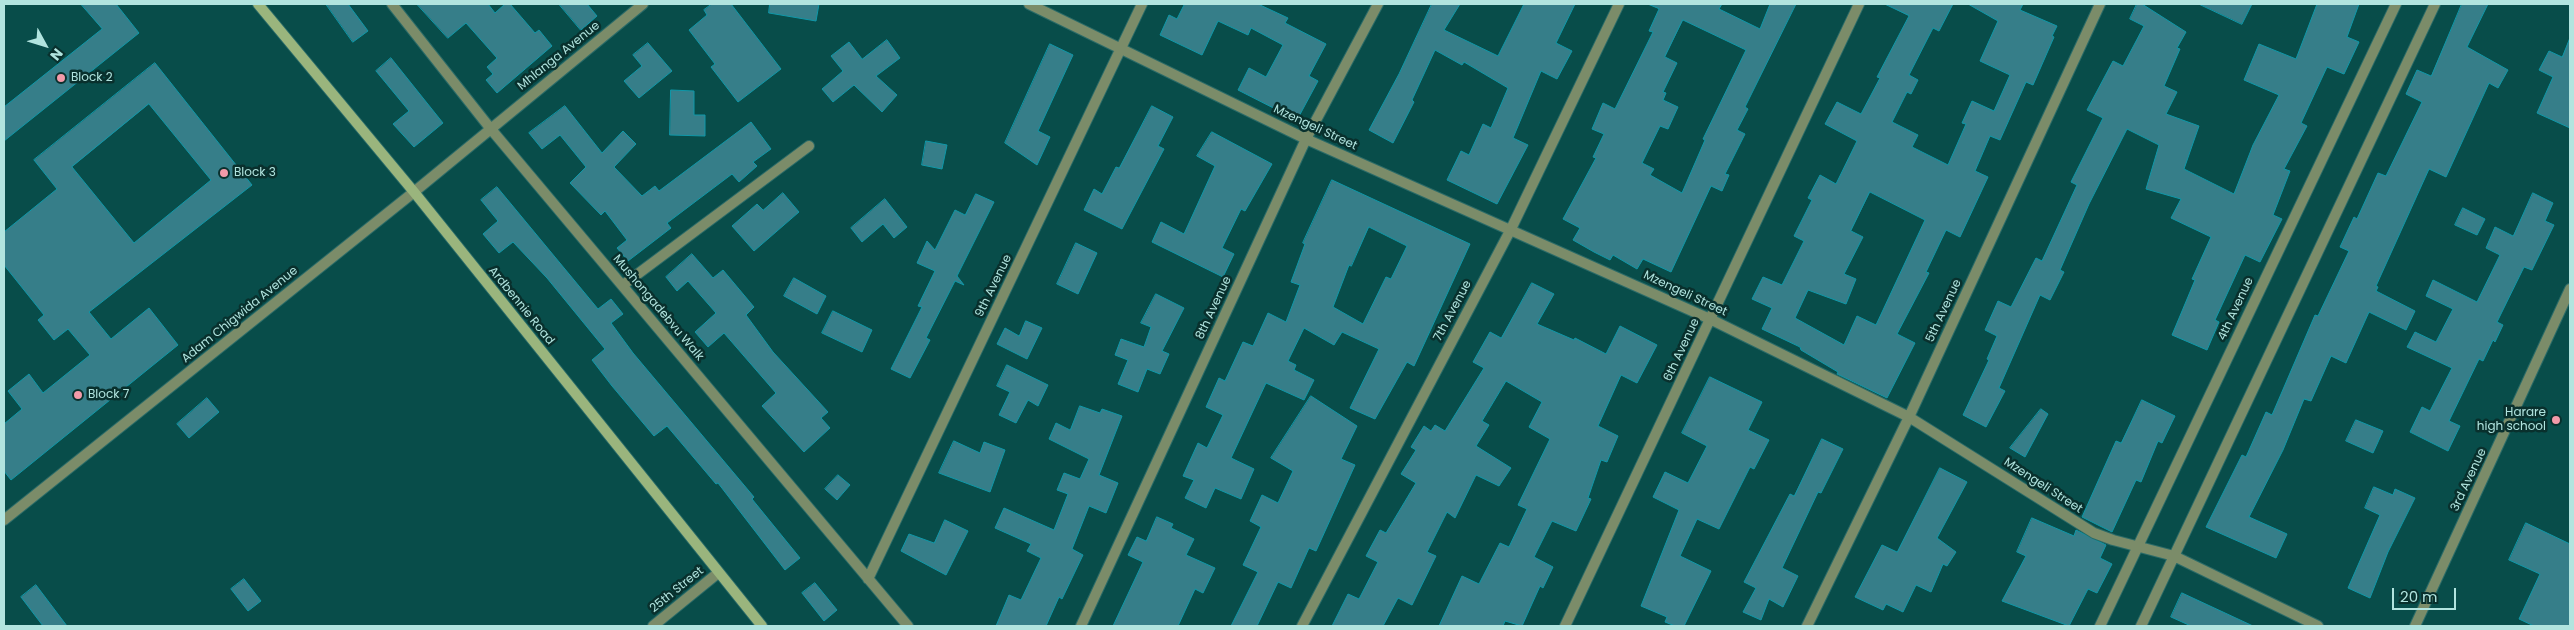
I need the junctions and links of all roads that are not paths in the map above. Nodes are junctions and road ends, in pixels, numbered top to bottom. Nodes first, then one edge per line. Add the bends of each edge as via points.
1 (258, 4) edge
2 (392, 4) edge
3 (643, 4) edge
4 (1029, 4) edge
5 (1142, 4) edge
6 (1378, 4) edge
7 (1619, 4) edge
8 (1859, 4) edge
9 (2100, 4) edge
10 (2396, 4) edge
11 (2435, 4) edge
12 (1122, 47) junction
13 (490, 128) junction
14 (1306, 139) junction
15 (809, 146) dead end
16 (414, 192) junction
17 (1511, 229) junction
18 (623, 285) junction
19 (2570, 289) edge
20 (1710, 319) junction
21 (1908, 416) junction
22 (4, 520) edge
23 (2138, 546) junction
24 (2174, 556) junction
25 (718, 573) junction
26 (868, 579) junction
27 (653, 626) edge
28 (762, 626) edge
29 (908, 626) edge
30 (1081, 626) edge
31 (1302, 626) edge
32 (1566, 626) edge
33 (1807, 626) edge
34 (2100, 626) edge
35 (2141, 626) edge
36 (2318, 626) edge
37 (2415, 626) edge

1 - 16 main road, Ardbennie Road
2 - 13 street, Mushongadebvu Walk
3 - 13 street, Mhlanga Avenue
4 - 12 street, Mzengeli Street
5 - 12 street, 9th Avenue
6 - 14 street, 8th Avenue
7 - 17 street, 7th Avenue
8 - 20 street, 6th Avenue
9 - 21 street, 5th Avenue
10 - 23 street, 4th Avenue
11 - 24 street
12 - 14 street, Mzengeli Street
12 - 26 street, 9th Avenue
13 - 16 street, Adam Chigwida Avenue
13 - 18 street, Mushongadebvu Walk
14 - 17 street, Mzengeli Street
14 - 30 street, 8th Avenue
15 - 18 street
16 - 22 street, Adam Chigwida Avenue
16 - 25 main road, Ardbennie Road
17 - 20 street, Mzengeli Street
17 - 31 street, 7th Avenue
18 - 26 street, Mushongadebvu Walk
19 - 37 street, 3rd Avenue
20 - 21 street, Mzengeli Street
20 - 32 street, 6th Avenue
21 - 23 street, Mzengeli Street via 2083,527
21 - 33 street, 5th Avenue
23 - 24 street, Mzengeli Street
23 - 34 street, 4th Avenue
24 - 35 street
24 - 36 street, Mzengeli Street
25 - 27 street, 25th Street
25 - 28 main road, Ardbennie Road
26 - 29 street, Mushongadebvu Walk

